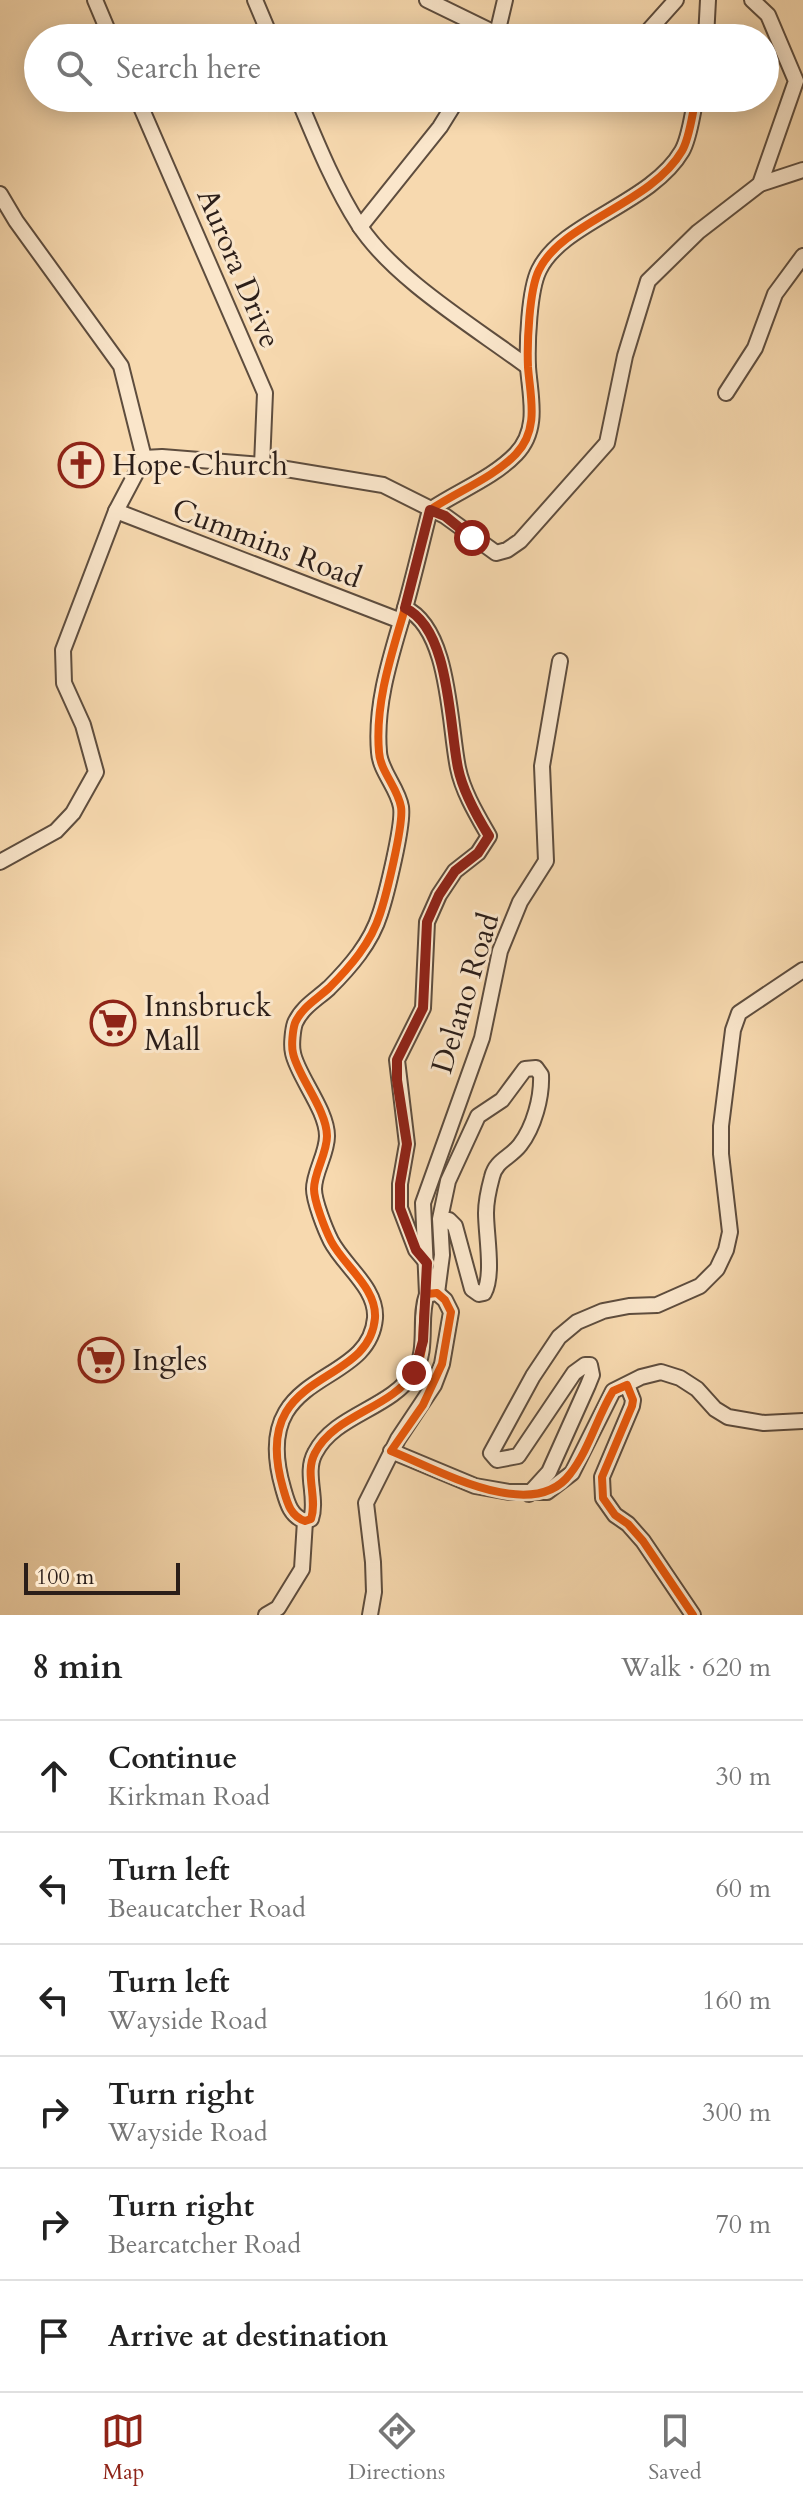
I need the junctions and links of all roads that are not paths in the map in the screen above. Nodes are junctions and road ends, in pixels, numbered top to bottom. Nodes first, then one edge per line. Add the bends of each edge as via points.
1 (95, 0) edge
2 (255, 0) edge
3 (427, 0) edge
4 (505, 0) edge
5 (676, 0) edge
6 (708, 0) edge
7 (752, 0) edge
8 (105, 24) edge
9 (265, 24) edge
10 (474, 24) edge
11 (501, 24) edge
12 (655, 24) edge
13 (707, 24) edge
14 (772, 24) edge
15 (779, 41) edge
16 (143, 112) edge
17 (304, 112) edge
18 (449, 112) edge
19 (692, 112) edge
20 (803, 170) edge
21 (760, 184) junction
22 (0, 194) edge
23 (360, 227) junction
24 (803, 256) edge
25 (528, 367) junction
26 (726, 393) dead end
27 (144, 458) junction
28 (262, 465) junction
29 (430, 510) junction
30 (116, 511) junction
31 (403, 615) junction
32 (560, 661) dead end
33 (0, 862) edge
34 (803, 970) edge
35 (440, 1219) junction
36 (427, 1263) junction
37 (432, 1294) junction
38 (627, 1385) junction
39 (803, 1413) edge
40 (803, 1421) edge
41 (779, 1422) junction
42 (391, 1451) junction
43 (529, 1494) junction
44 (305, 1521) junction
45 (266, 1615) edge
46 (370, 1615) edge
47 (693, 1615) edge

1 - 8 street
2 - 9 street
3 - 10 street
4 - 11 street
5 - 12 street
6 - 13 street
7 - 14 street
15 - 21 street via 796,81
16 - 28 street, Aurora Drive via 265,393
17 - 23 street
18 - 23 street
19 - 25 street via 683,149 661,179 561,244 539,270
20 - 21 street
21 - 29 street via 698,232 648,281 607,443 520,541 496,553
22 - 27 street via 121,366
23 - 25 street via 387,259
24 - 26 street via 775,294 755,348
25 - 29 street via 532,421 519,451 497,471
27 - 28 street
27 - 30 street
28 - 29 street via 383,485
29 - 31 street
30 - 31 street, Cummins Road
30 - 33 street via 63,650 64,683 96,772 56,831
31 - 36 street via 423,620 433,637 458,769 489,836 455,871 427,922 423,1008 397,1060 407,1144 400,1208 416,1250
31 - 44 street via 382,696 378,754 402,808 380,916 370,941 294,1024 293,1053 327,1135 314,1189 331,1241 374,1304 375,1320 371,1334 345,1365 291,1402 279,1429 275,1450 281,1482 292,1513
32 - 36 street, Delano Road via 542,766 546,861 520,902 500,951 482,1038 423,1203
34 - 43 street via 739,1013 733,1030 721,1126 730,1232 717,1269 700,1286 657,1305 603,1311 559,1337 491,1453 497,1460 518,1456 574,1373 590,1365 592,1375 549,1472
35 - 35 street via 455,1226 472,1289 484,1293 489,1279 486,1209 492,1173 528,1131 541,1088 536,1068 525,1069 502,1100 478,1116 448,1181
35 - 37 street via 442,1255
36 - 37 street, Delano Road
37 - 42 street via 445,1300 451,1312 442,1364 423,1405
37 - 44 street via 424,1303 423,1341 414,1373 320,1444 311,1467 314,1510
38 - 41 street via 661,1372 697,1389 728,1417
38 - 43 street via 613,1391 572,1473 547,1492
38 - 47 street via 632,1406 602,1477 603,1498 643,1541
39 - 41 street
40 - 41 street
42 - 43 street via 475,1486
42 - 46 street via 366,1503 373,1562
44 - 45 street via 302,1569 278,1608

